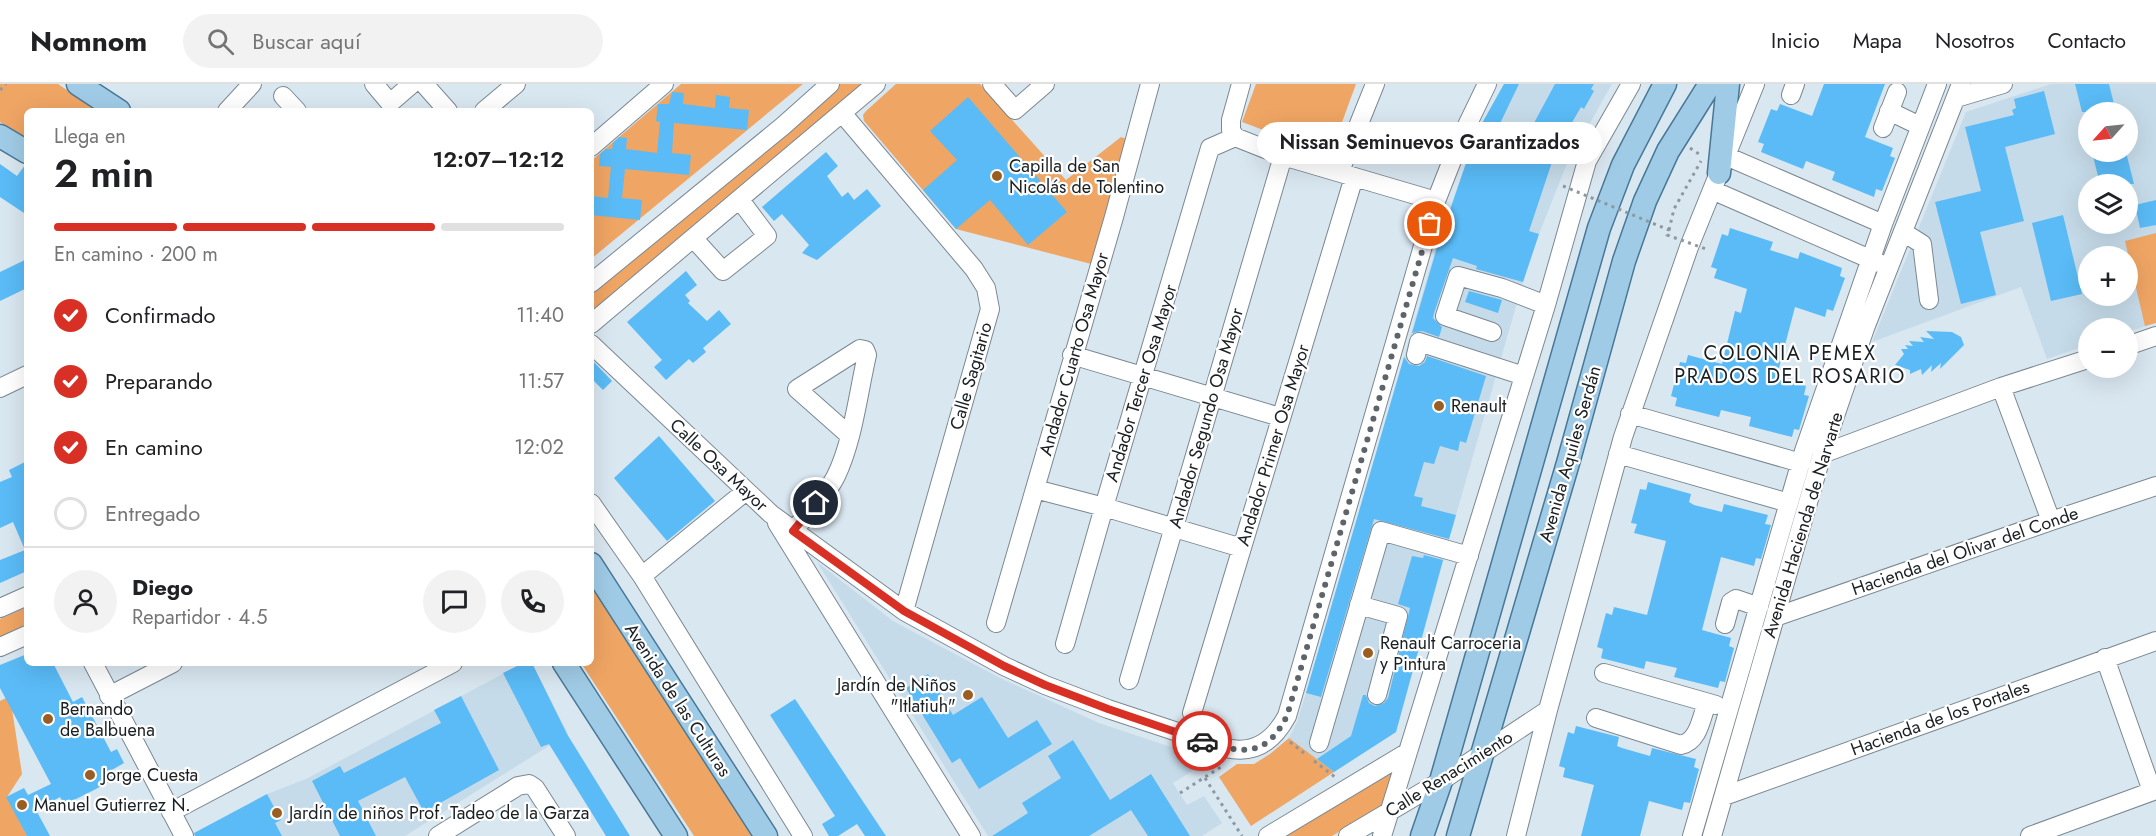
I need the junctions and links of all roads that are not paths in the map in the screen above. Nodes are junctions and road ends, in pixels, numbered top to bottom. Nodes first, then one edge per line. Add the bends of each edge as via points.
1 (78, 84) edge
2 (252, 84) edge
3 (374, 84) edge
4 (412, 84) edge
5 (424, 84) edge
6 (516, 84) edge
7 (664, 84) edge
8 (830, 84) edge
9 (876, 84) edge
10 (992, 84) edge
11 (1045, 84) edge
12 (1150, 84) edge
13 (1241, 84) edge
14 (1375, 84) edge
15 (1487, 84) edge
16 (1631, 84) edge
17 (1665, 84) edge
18 (1710, 84) edge
19 (1728, 84) edge
20 (1755, 84) edge
21 (1937, 84) edge
22 (2003, 84) edge
23 (1958, 91) edge
24 (1897, 92) dead end
25 (283, 96) dead end
26 (114, 108) edge
27 (230, 108) edge
28 (294, 108) edge
29 (445, 108) edge
30 (488, 108) edge
31 (842, 113) junction
32 (1920, 126) junction
33 (0, 136) edge
34 (1235, 137) junction
35 (594, 144) edge
36 (24, 150) edge
37 (1283, 156) junction
38 (1719, 173) junction
39 (1347, 174) junction
40 (740, 200) junction
41 (1436, 201) junction
42 (1883, 224) junction
43 (1903, 232) junction
44 (694, 239) junction
45 (1870, 259) junction
46 (1889, 268) junction
47 (594, 281) edge
48 (1929, 300) dead end
49 (1546, 305) junction
50 (594, 322) edge
51 (1492, 332) dead end
52 (2156, 336) edge
53 (2138, 342) edge
54 (594, 347) edge
55 (1072, 355) junction
56 (1416, 355) dead end
57 (2078, 362) edge
58 (24, 376) edge
59 (1524, 376) junction
60 (1142, 378) junction
61 (2001, 387) junction
62 (0, 388) edge
63 (1212, 397) junction
64 (1630, 414) junction
65 (1280, 417) junction
66 (849, 435) junction
67 (1618, 454) junction
68 (1822, 454) junction
69 (1801, 463) junction
70 (2156, 486) edge
71 (1035, 489) junction
72 (746, 491) junction
73 (1789, 503) junction
74 (594, 506) edge
75 (1104, 507) junction
76 (771, 514) junction
77 (2051, 520) junction
78 (1173, 529) junction
79 (793, 531) junction
80 (1242, 549) junction
81 (1469, 556) junction
82 (594, 569) edge
83 (642, 576) junction
84 (24, 597) edge
85 (1359, 605) junction
86 (1759, 607) junction
87 (0, 609) edge
88 (904, 611) junction
89 (1775, 617) junction
90 (996, 623) dead end
91 (1725, 624) dead end
92 (24, 636) edge
93 (2156, 641) edge
94 (1065, 644) dead end
95 (0, 647) edge
96 (2105, 658) junction
97 (95, 666) edge
98 (167, 666) edge
99 (447, 666) edge
100 (566, 666) edge
101 (1604, 673) dead end
102 (1129, 680) dead end
103 (1377, 694) dead end
104 (110, 696) junction
105 (1707, 703) junction
106 (1729, 709) junction
107 (1548, 710) junction
108 (1192, 713) dead end
109 (1596, 718) dead end
110 (1319, 743) dead end
111 (1408, 752) junction
112 (1483, 753) junction
113 (1440, 781) junction
114 (2154, 791) edge
115 (1724, 796) junction
116 (171, 812) junction
117 (1389, 812) junction
118 (184, 836) edge
119 (438, 836) edge
120 (566, 836) edge
121 (676, 836) edge
122 (766, 836) edge
123 (803, 836) edge
124 (971, 836) edge
125 (1268, 836) edge
126 (1348, 836) edge
127 (1382, 836) edge
128 (1422, 836) edge
129 (1458, 836) edge
130 (1516, 836) edge
131 (1692, 836) edge
132 (1712, 836) edge
133 (2030, 836) edge

1 - 26 main road
2 - 27 street
3 - 4 street via 390,103
5 - 29 street
6 - 30 street
7 - 35 street
8 - 47 street
9 - 31 street
10 - 11 street via 1015,110
12 - 55 street, Andador Cuarto Osa Mayor
13 - 34 street via 1231,120
14 - 39 street, Andador Primer Osa Mayor
15 - 41 street, Calle Osa Mayor
16 - 49 street via 1587,161
17 - 113 main road, Avenida Aquiles Serdán via 1623,165 1599,228
18 - 112 main road, Avenida Aquiles Serdán via 1668,152 1624,261
19 - 38 main road
20 - 38 street
21 - 32 street, Avenida Hacienda de Narvarte
22 - 23 street
23 - 43 street, Avenida Hacienda de Narvarte
24 - 32 street via 1886,120
25 - 28 street
31 - 40 street
31 - 88 street, Calle Sagitario via 974,269 986,288 990,309
32 - 42 street, Avenida Hacienda de Narvarte
33 - 36 main road
34 - 37 street
34 - 60 street, Andador Tercer Osa Mayor via 1210,148
37 - 39 street
37 - 63 street, Andador Segundo Osa Mayor
38 - 42 street
38 - 45 street
38 - 64 street
39 - 41 street
39 - 65 street, Andador Primer Osa Mayor
40 - 44 street
40 - 44 street via 767,236 723,271
41 - 88 street, Calle Osa Mayor via 1287,716 1265,744 1235,750 1108,709 1004,666
42 - 45 street, Avenida Hacienda de Narvarte
43 - 46 street, Avenida Hacienda de Narvarte
43 - 48 street via 1922,244
44 - 50 street
45 - 46 street
45 - 69 street, Avenida Hacienda de Narvarte
46 - 68 street, Avenida Hacienda de Narvarte
49 - 51 street via 1458,276 1445,316
49 - 59 street
52 - 53 street
54 - 72 street, Calle Osa Mayor
55 - 60 street
55 - 71 street, Andador Cuarto Osa Mayor
56 - 59 street via 1419,342
57 - 61 street
58 - 62 street
59 - 81 street
60 - 63 street
60 - 75 street, Andador Tercer Osa Mayor
61 - 68 street
61 - 77 street
63 - 65 street
63 - 78 street, Andador Segundo Osa Mayor
64 - 67 street
64 - 69 street
65 - 80 street, Andador Primer Osa Mayor
66 - 66 street via 867,355 860,349 797,389
66 - 79 street via 835,479
67 - 73 street
67 - 107 street
68 - 89 street, Avenida Hacienda de Narvarte
69 - 73 street, Avenida Hacienda de Narvarte
70 - 77 street, Hacienda del Olivar del Conde
71 - 75 street
71 - 90 street, Andador Cuarto Osa Mayor
72 - 76 street, Calle Osa Mayor
72 - 83 street
73 - 86 street, Avenida Hacienda de Narvarte
74 - 83 street
75 - 78 street
75 - 94 street, Andador Tercer Osa Mayor
76 - 79 street, Calle Osa Mayor
76 - 124 street
77 - 89 street, Hacienda del Olivar del Conde
78 - 80 street
78 - 102 street, Andador Segundo Osa Mayor
79 - 88 street, Calle Osa Mayor
80 - 108 street, Andador Primer Osa Mayor
81 - 85 street via 1381,531
81 - 111 street
82 - 122 main road, Avenida de las Culturas
83 - 123 street
84 - 87 street
85 - 103 street via 1398,616
85 - 110 street
86 - 91 street via 1736,599 1731,602
86 - 106 street, Avenida Hacienda de Narvarte
89 - 115 street, Avenida Hacienda de Narvarte
92 - 95 street
93 - 96 street, Hacienda de los Portales
96 - 114 street
96 - 115 street, Hacienda de los Portales
97 - 104 street
98 - 104 street
99 - 116 street
100 - 121 main road
101 - 105 street
104 - 116 street
105 - 106 street
105 - 109 street via 1695,738 1682,745
106 - 131 street, Avenida Hacienda de Narvarte
107 - 112 street, Calle Renacimiento
107 - 130 street
111 - 117 street
111 - 125 street
112 - 113 street, Calle Renacimiento
112 - 129 main road, Avenida Aquiles Serdán
113 - 117 street, Calle Renacimiento
113 - 128 main road, Avenida Aquiles Serdán
114 - 133 street
115 - 132 street, Avenida Hacienda de Narvarte
116 - 118 street
117 - 126 street, Calle Renacimiento
117 - 127 street
119 - 120 street via 529,783

